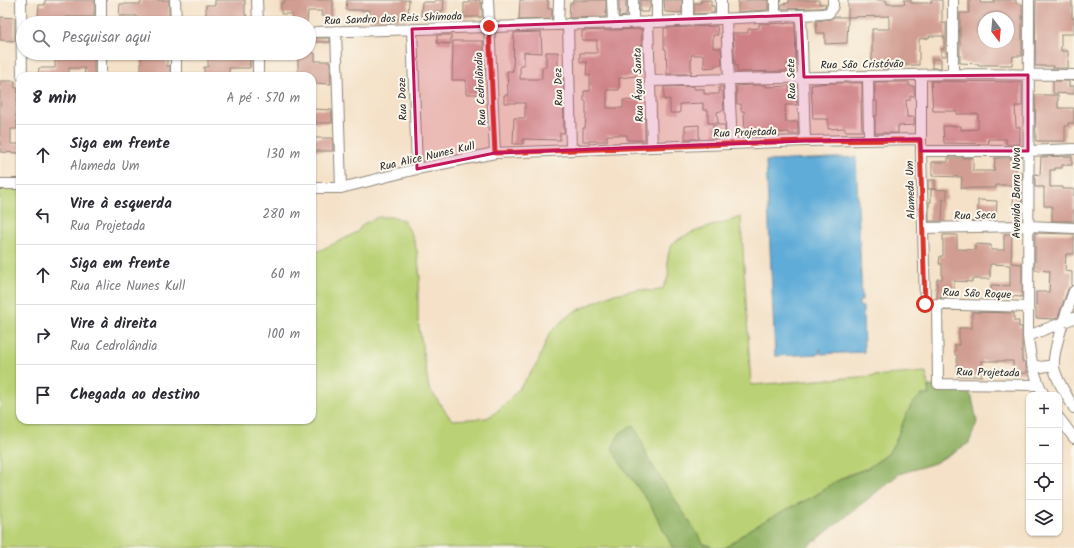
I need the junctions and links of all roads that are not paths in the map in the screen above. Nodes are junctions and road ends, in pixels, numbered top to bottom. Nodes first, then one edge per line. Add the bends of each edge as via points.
1 (21, 0) edge
2 (101, 0) edge
3 (175, 0) edge
4 (257, 0) edge
5 (488, 0) edge
6 (559, 0) edge
7 (612, 0) edge
8 (633, 0) edge
9 (657, 0) edge
10 (688, 0) edge
11 (721, 0) edge
12 (775, 0) edge
13 (833, 0) edge
14 (953, 0) edge
15 (1029, 0) edge
16 (801, 15) junction
17 (21, 16) edge
18 (101, 16) edge
19 (176, 16) edge
20 (258, 16) edge
21 (775, 16) junction
22 (724, 19) junction
23 (688, 20) junction
24 (613, 22) junction
25 (633, 22) junction
26 (652, 22) junction
27 (563, 24) junction
28 (489, 26) junction
29 (412, 29) junction
30 (336, 31) junction
31 (316, 32) dead end
32 (22, 60) edge
33 (101, 60) edge
34 (176, 60) edge
35 (258, 60) edge
36 (22, 72) edge
37 (101, 72) edge
38 (176, 72) edge
39 (258, 72) edge
40 (953, 74) junction
41 (1074, 74) edge
42 (921, 75) junction
43 (1028, 75) junction
44 (804, 77) junction
45 (868, 77) junction
46 (729, 79) junction
47 (650, 81) junction
48 (869, 140) junction
49 (920, 140) junction
50 (805, 141) junction
51 (732, 144) junction
52 (652, 146) junction
53 (1074, 149) edge
54 (571, 150) junction
55 (921, 151) junction
56 (1028, 151) junction
57 (495, 153) junction
58 (417, 169) junction
59 (0, 184) edge
60 (16, 184) edge
61 (316, 188) edge
62 (341, 188) junction
63 (1028, 226) junction
64 (924, 228) junction
65 (1074, 228) edge
66 (1074, 291) edge
67 (925, 304) joint
68 (937, 304) junction
69 (1028, 307) junction
70 (1074, 318) edge
71 (1063, 323) junction
72 (1028, 336) junction
73 (1032, 365) junction
74 (1054, 366) junction
75 (1038, 385) junction
76 (1042, 392) edge
77 (1073, 406) edge
78 (1062, 412) edge
79 (1062, 422) edge
80 (1074, 438) edge

1 - 17 street
2 - 18 street
3 - 19 street
4 - 20 street
5 - 28 street, Rua Cedrolândia
6 - 27 street, Rua Dez
7 - 24 street
8 - 25 street
9 - 26 street, Rua Água Santa
10 - 23 street
11 - 22 street
12 - 21 street
13 - 16 street, Rua Sandro dos Reis Shimoda via 829,12
14 - 40 street
15 - 43 street, Avenida Barra Nova
16 - 21 street, Rua Sandro dos Reis Shimoda
16 - 44 street, Rua Sete
21 - 22 street, Rua Sandro dos Reis Shimoda
22 - 23 street, Rua Sandro dos Reis Shimoda
22 - 46 street
23 - 26 street, Rua Sandro dos Reis Shimoda
24 - 25 street, Rua Sandro dos Reis Shimoda
24 - 27 street, Rua Sandro dos Reis Shimoda
25 - 26 street, Rua Sandro dos Reis Shimoda
26 - 47 street, Rua Água Santa
27 - 28 street, Rua Sandro dos Reis Shimoda
27 - 54 street, Rua Dez
28 - 29 street, Rua Sandro dos Reis Shimoda
28 - 57 street, Rua Cedrolândia
29 - 30 street, Rua Sandro dos Reis Shimoda
29 - 58 street, Rua Doze
30 - 31 street, Rua Sandro dos Reis Shimoda
30 - 62 street
32 - 36 street
33 - 37 street
34 - 38 street
35 - 39 street
40 - 42 street, Rua São Cristóvão
40 - 43 street, Rua São Cristóvão
41 - 43 street, Rua São Cristóvão
42 - 45 street, Rua São Cristóvão
42 - 49 street, Alameda Um
43 - 56 street, Avenida Barra Nova
44 - 45 street, Rua São Cristóvão
44 - 46 street, Rua São Cristóvão
44 - 50 street, Rua Sete
45 - 48 street
46 - 47 street, Rua São Cristóvão
46 - 51 street
47 - 52 street, Rua Água Santa
48 - 49 street, Rua Projetada
48 - 50 street, Rua Projetada
49 - 55 street, Alameda Um
50 - 51 street, Rua Projetada
51 - 52 street, Rua Projetada
52 - 54 street, Rua Projetada
53 - 56 street
54 - 57 street, Rua Alice Nunes Kull
55 - 56 street
55 - 64 street, Alameda Um
56 - 63 street, Avenida Barra Nova
57 - 58 street, Rua Alice Nunes Kull
58 - 62 street, Rua Alice Nunes Kull
59 - 60 street
61 - 62 street, Rua Alice Nunes Kull
63 - 64 street, Rua Seca
63 - 65 street, Rua Seca
63 - 69 street, Avenida Barra Nova
64 - 67 street, Alameda Um
66 - 71 street
67 - 68 street, Rua São Roque
68 - 69 street, Rua São Roque
68 - 75 street, Rua Projetada via 938,384
69 - 72 street, Avenida Barra Nova
70 - 71 street
71 - 72 street
71 - 74 street
72 - 73 street, Avenida Barra Nova
73 - 74 street via 1041,368
73 - 75 street, Avenida Barra Nova
74 - 77 street
75 - 76 street, Avenida Barra Nova
77 - 78 street
79 - 80 street

